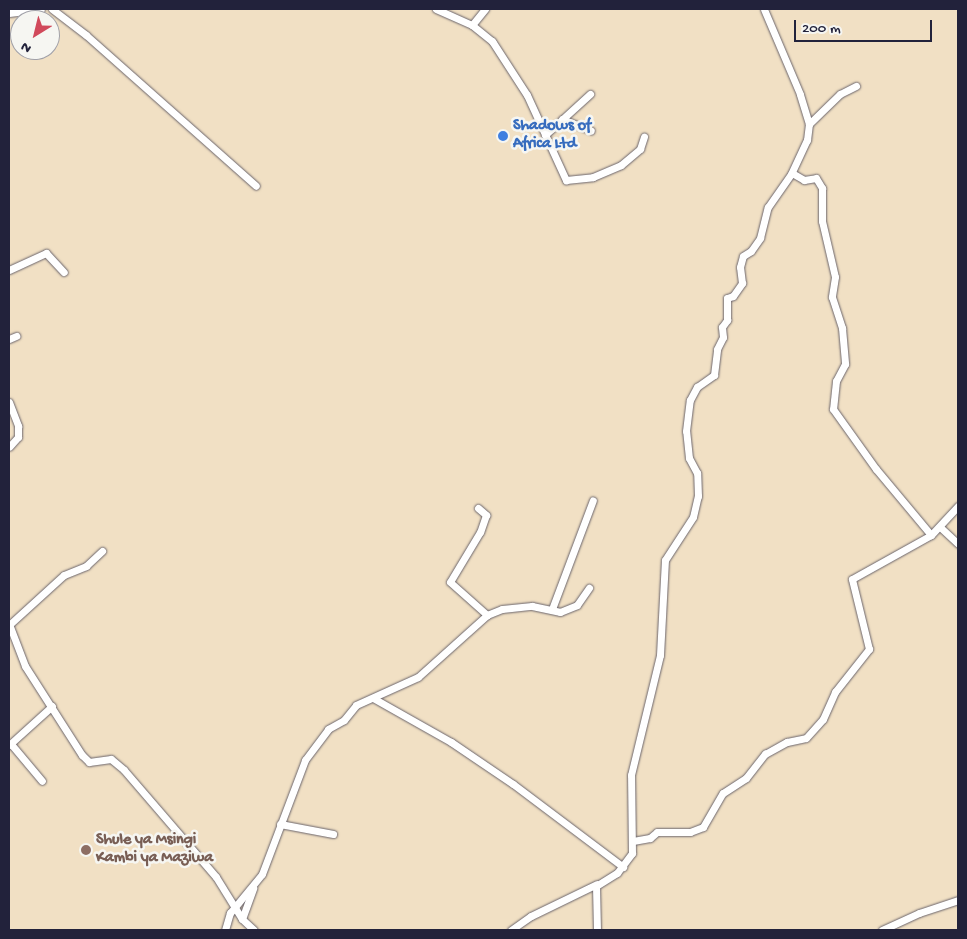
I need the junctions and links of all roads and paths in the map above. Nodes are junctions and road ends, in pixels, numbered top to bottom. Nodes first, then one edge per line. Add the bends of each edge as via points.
1 (41, 9) edge
2 (52, 9) edge
3 (436, 9) edge
4 (485, 9) edge
5 (764, 9) edge
6 (9, 13) edge
7 (472, 24) junction
8 (856, 86) dead end
9 (590, 94) dead end
10 (562, 119) junction
11 (809, 124) junction
12 (591, 131) dead end
13 (544, 135) junction
14 (644, 137) dead end
15 (792, 173) junction
16 (256, 186) dead end
17 (9, 270) edge
18 (64, 272) dead end
19 (16, 336) dead end
20 (9, 339) edge
21 (9, 402) edge
22 (9, 447) edge
23 (592, 500) dead end
24 (958, 506) edge
25 (478, 508) dead end
26 (940, 527) junction
27 (931, 535) junction
28 (958, 544) edge
29 (102, 551) dead end
30 (589, 588) dead end
31 (552, 609) junction
32 (487, 615) junction
33 (9, 625) edge
34 (373, 698) junction
35 (52, 706) junction
36 (10, 744) edge
37 (42, 781) dead end
38 (280, 824) junction
39 (333, 834) dead end
40 (633, 841) junction
41 (623, 867) junction
42 (597, 884) junction
43 (253, 888) junction
44 (958, 900) edge
45 (235, 908) junction
46 (242, 919) junction
47 (225, 930) edge
48 (254, 930) edge
49 (511, 930) edge
50 (598, 930) edge
51 (882, 930) edge

1 - 6 street
2 - 16 street
3 - 7 street
4 - 7 street
5 - 11 street
7 - 13 street via 488,37 507,62
8 - 11 street via 840,94
9 - 10 street
10 - 12 street
10 - 13 street
11 - 15 street via 807,140
13 - 14 street via 564,178 570,181 593,177 622,165 640,149
15 - 27 street via 804,180 816,178 822,188 820,211 835,277 832,297 842,328 845,364 836,381 833,408 876,469
15 - 40 street via 768,207 760,238 751,252 743,256 740,266 742,282 733,296 727,298 727,320 717,349 714,375 696,388 690,400 686,431 690,458 697,473 698,496 692,517 665,560 660,655 631,775
17 - 18 street via 46,253
19 - 20 street
21 - 22 street via 18,426 18,438
23 - 31 street
24 - 26 street
25 - 32 street via 486,515 480,532 450,582
26 - 27 street
26 - 28 street
27 - 40 street via 852,580 869,649 835,692 823,719 806,738 787,742 765,754 746,778 723,793 703,827 690,832 656,832 650,838
29 - 33 street via 86,566 64,575
30 - 31 street via 577,604 560,612
31 - 32 street via 515,608
32 - 34 street via 418,677
33 - 35 street via 20,658
34 - 38 street via 354,706 347,718 328,729 313,748
34 - 41 street via 451,742
35 - 36 street
35 - 45 street via 86,760 92,763 111,759 124,770 216,877
36 - 37 street
38 - 39 street
38 - 43 street
40 - 41 street via 630,859
41 - 42 street
42 - 49 street via 531,916
42 - 50 street
43 - 45 street
43 - 46 street
44 - 51 street
45 - 46 street
45 - 47 street
46 - 48 street

